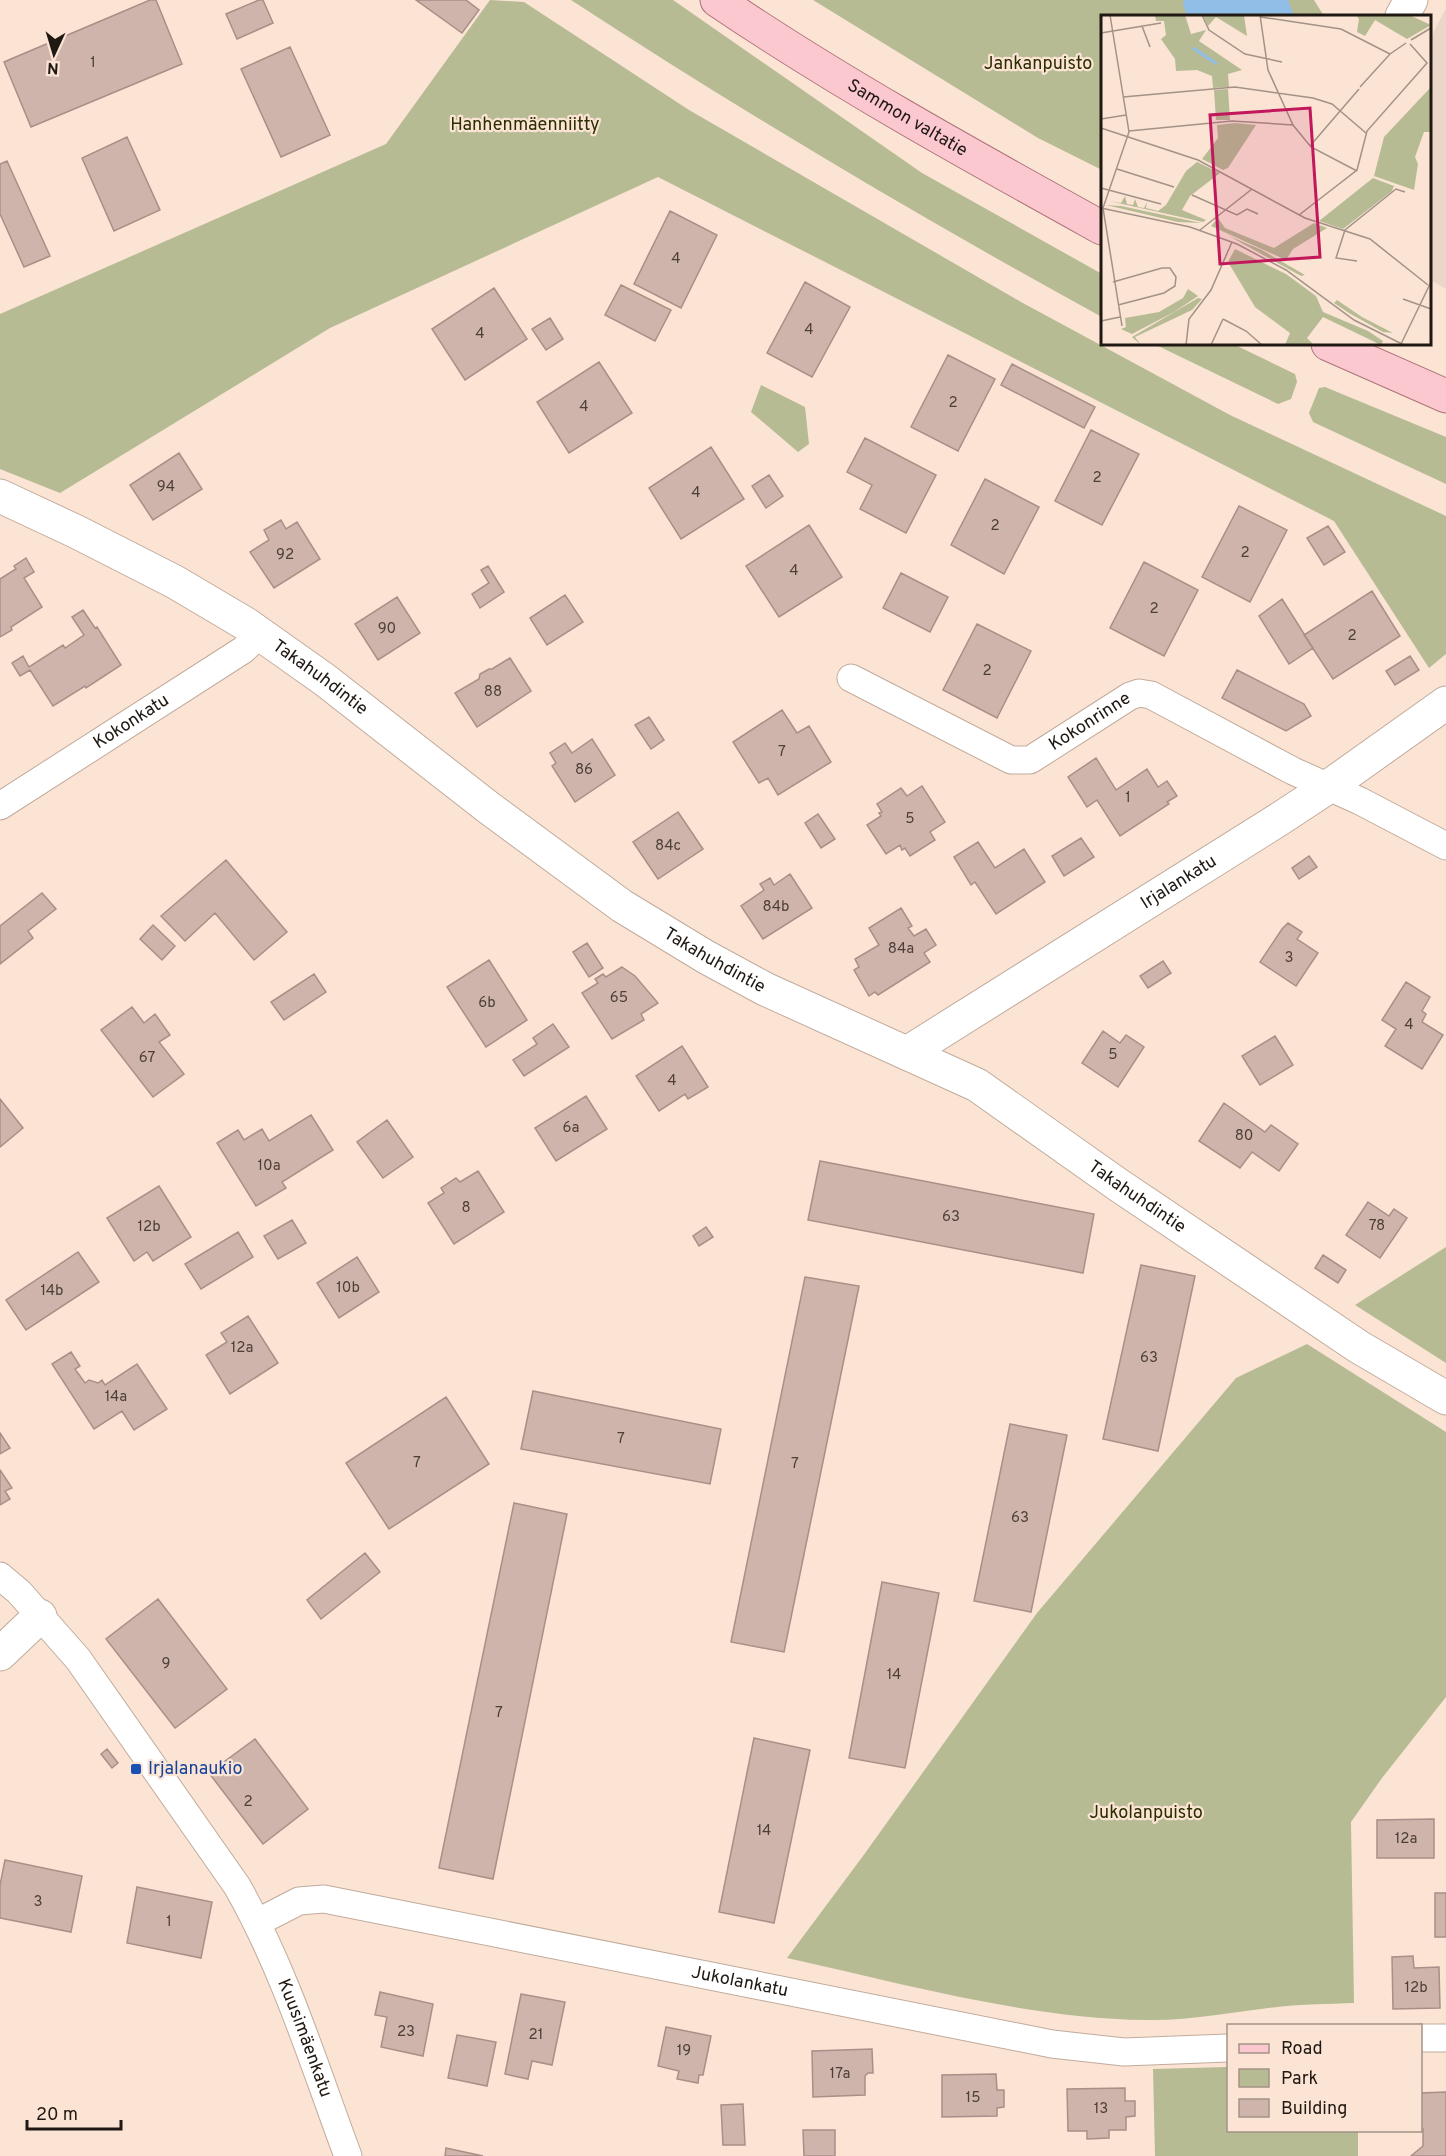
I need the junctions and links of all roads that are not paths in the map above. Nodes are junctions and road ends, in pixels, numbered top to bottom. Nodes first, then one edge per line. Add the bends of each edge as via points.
1 (717, 0) edge
2 (1411, 0) edge
3 (1403, 15) edge
4 (1101, 227) edge
5 (1330, 345) edge
6 (1446, 396) edge
7 (0, 496) edge
8 (261, 633) junction
9 (851, 678) dead end
10 (1446, 702) edge
11 (1328, 787) junction
12 (0, 806) edge
13 (1446, 846) edge
14 (907, 1053) junction
15 (1446, 1398) edge
16 (0, 1576) edge
17 (40, 1616) junction
18 (0, 1654) edge
19 (258, 1922) junction
20 (1422, 2038) edge
21 (1446, 2038) edge
22 (1227, 2048) edge
23 (348, 2156) edge

1 - 4 main road, Sammon valtatie via 868,97
2 - 3 street
5 - 6 main road
7 - 8 street, Takahuhdintie via 175,582
8 - 12 street, Kokonkatu via 243,650
8 - 14 street, Takahuhdintie via 630,912 763,988
9 - 11 street, Kokonrinne via 1011,760 1030,760 1130,696 1151,695
10 - 11 street, Irjalankatu
11 - 13 street, Kokonrinne
11 - 14 street, Irjalankatu
14 - 15 street, Takahuhdintie via 977,1085 1330,1327
16 - 17 street
17 - 18 street
17 - 19 street via 104,1695
19 - 22 street, Jukolankatu via 299,1901 324,1899 1052,2044 1124,2052
19 - 23 street, Kuusimäenkatu
20 - 21 street

